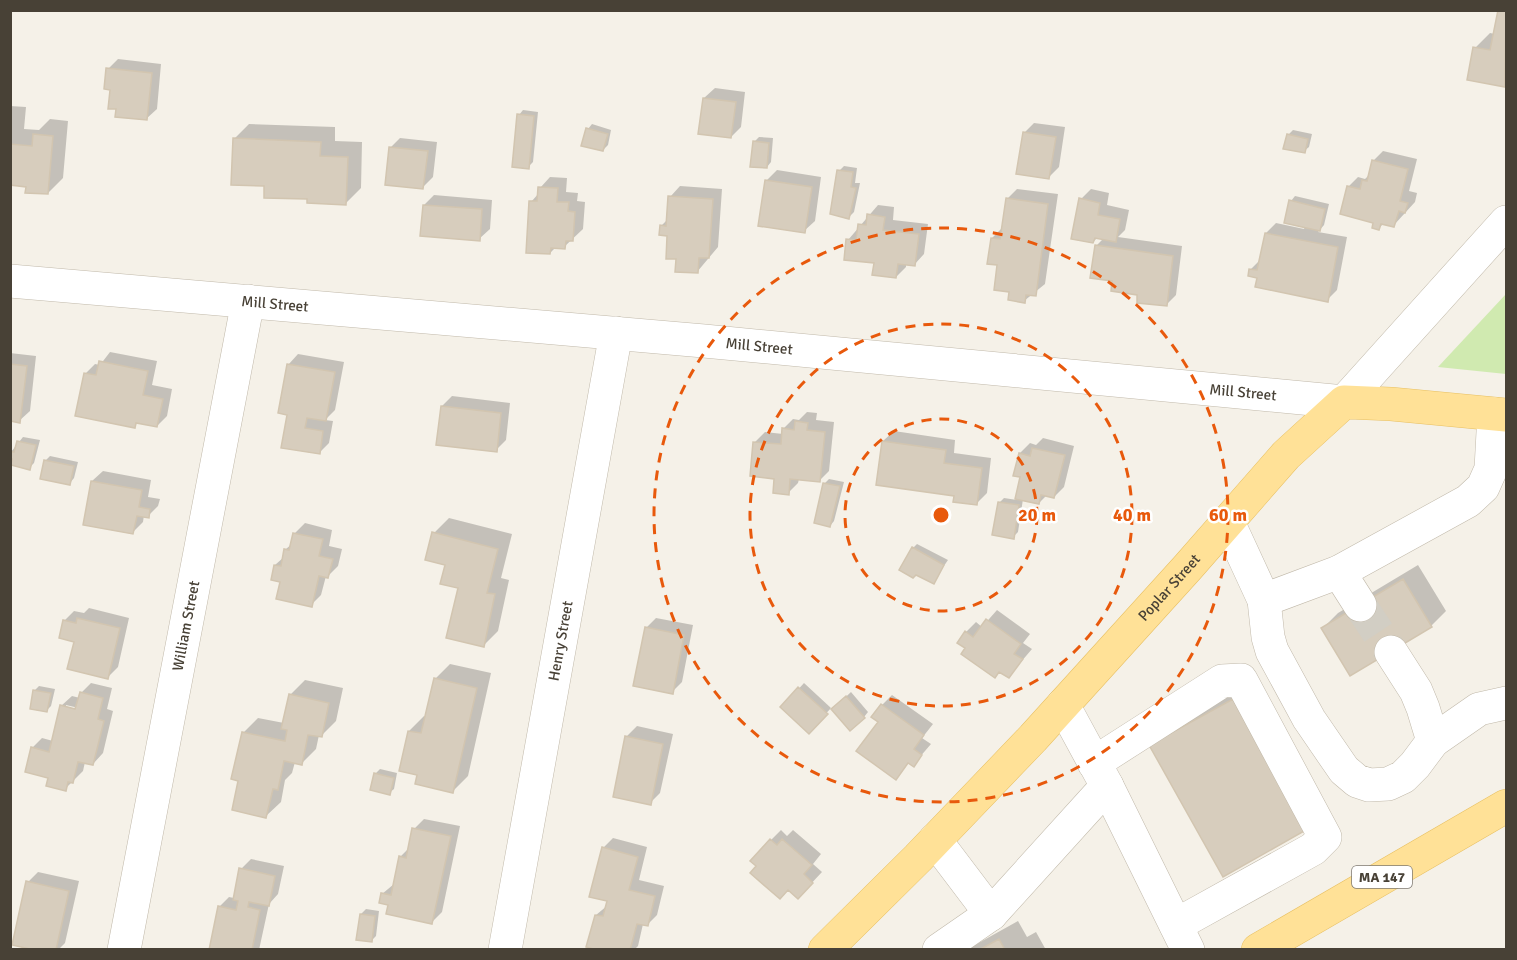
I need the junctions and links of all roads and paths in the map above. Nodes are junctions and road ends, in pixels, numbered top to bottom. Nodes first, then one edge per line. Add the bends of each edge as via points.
1 (1506, 222) edge
2 (10, 280) edge
3 (248, 301) junction
4 (616, 333) junction
5 (1344, 402) junction
6 (1500, 414) edge
7 (1228, 522) junction
8 (1339, 572) junction
9 (1264, 600) junction
10 (1360, 605) tunnel mouth
11 (1391, 652) tunnel mouth
12 (1506, 703) edge
13 (1063, 705) junction
14 (1433, 741) junction
15 (1101, 775) junction
16 (1506, 806) edge
17 (935, 840) junction
18 (991, 914) junction
19 (1182, 938) edge
20 (124, 950) edge
21 (505, 950) edge
22 (825, 950) edge
23 (939, 950) edge
24 (1258, 950) edge

1 - 5 street, Poplar Street
2 - 3 street, Mill Street
3 - 4 street, Mill Street
3 - 20 street, William Street
4 - 5 street, Mill Street
4 - 21 street, Henry Street
5 - 6 main road, Mill Street
5 - 7 main road, Poplar Street via 1286,455
6 - 8 street via 1491,469 1483,487 1468,501
7 - 9 street
7 - 13 main road, Poplar Street
8 - 9 street
8 - 10 street
9 - 14 street via 1272,651 1309,719 1344,770 1357,781 1388,784 1403,777
11 - 14 street via 1416,691
12 - 14 street via 1479,709
13 - 15 street
13 - 17 main road, Poplar Street
15 - 18 street
15 - 19 street
15 - 19 street via 1222,681 1241,680 1325,837
16 - 24 main road, MA 147
17 - 18 street
17 - 22 main road, Poplar Street
18 - 23 street

